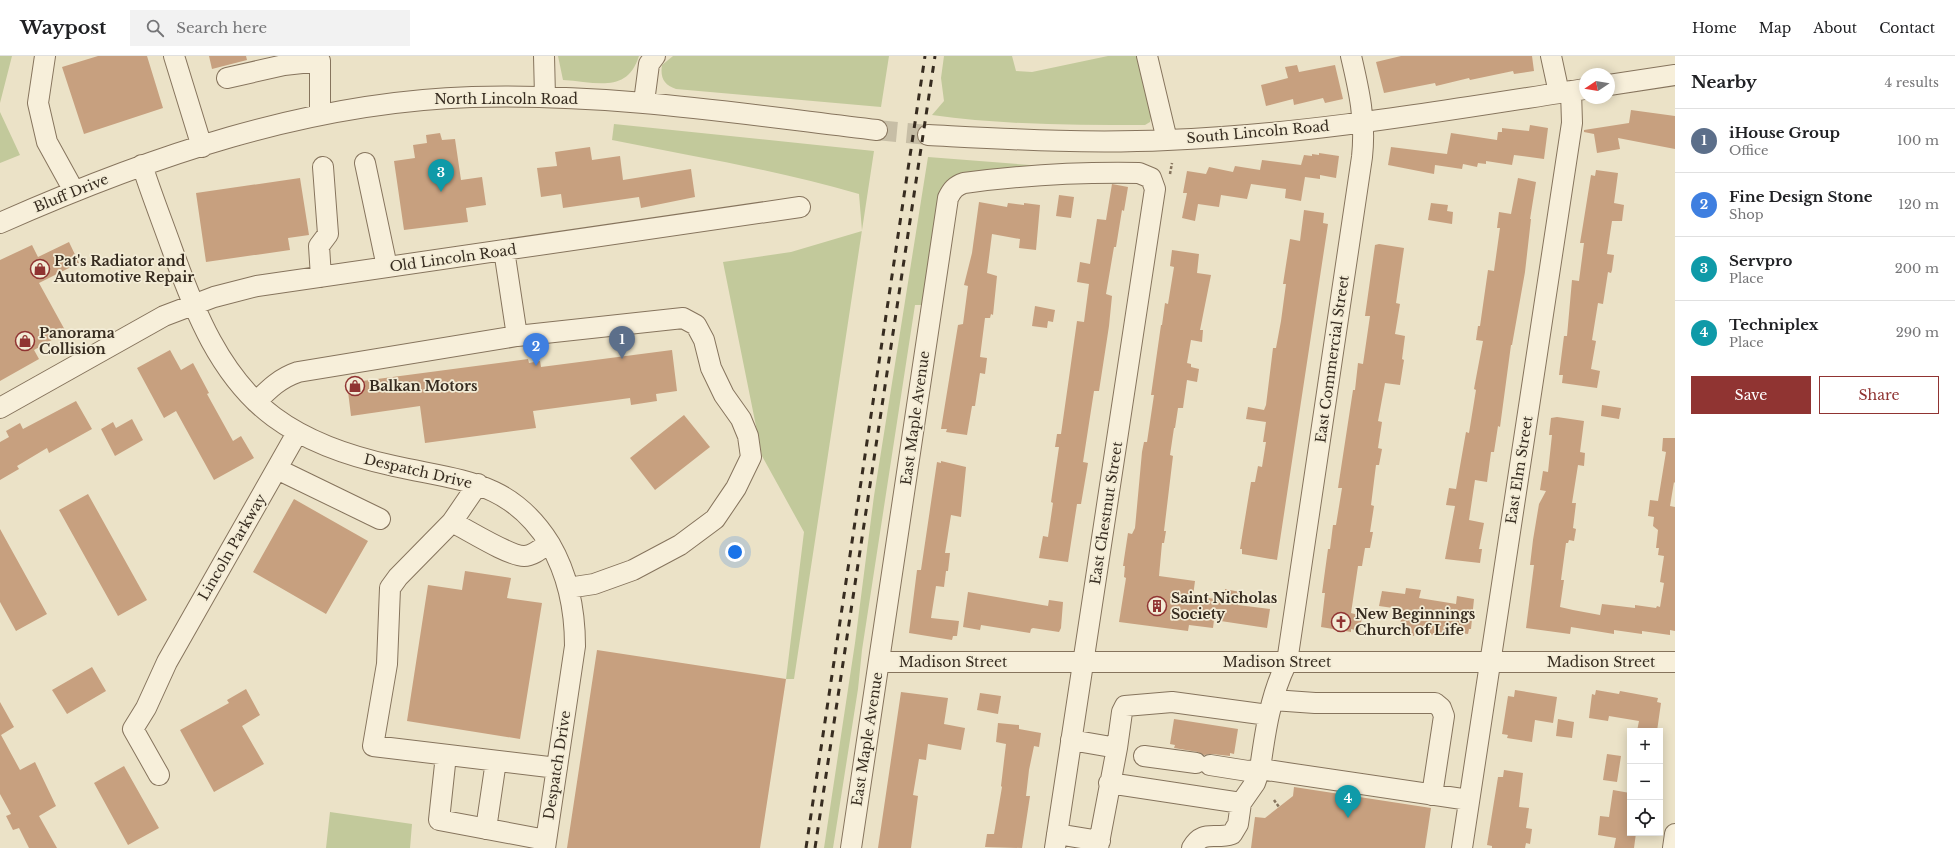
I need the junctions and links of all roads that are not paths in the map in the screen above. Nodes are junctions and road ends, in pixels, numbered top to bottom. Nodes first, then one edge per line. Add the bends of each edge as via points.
1 (45, 56) edge
2 (174, 56) edge
3 (544, 56) edge
4 (655, 56) edge
5 (1147, 56) edge
6 (1351, 56) edge
7 (1551, 56) edge
8 (1675, 75) edge
9 (227, 78) dead end
10 (1615, 84) edge
11 (1572, 91) edge
12 (545, 96) junction
13 (644, 102) junction
14 (320, 115) junction
15 (1364, 122) junction
16 (877, 130) tunnel mouth
17 (928, 135) tunnel mouth
18 (1167, 140) junction
19 (202, 147) junction
20 (365, 163) dead end
21 (142, 165) junction
22 (323, 167) dead end
23 (1161, 176) joint
24 (74, 191) junction
25 (800, 207) dead end
26 (0, 223) edge
27 (504, 250) junction
28 (387, 267) junction
29 (321, 277) junction
30 (192, 304) junction
31 (517, 336) junction
32 (256, 402) junction
33 (0, 408) edge
34 (297, 433) junction
35 (277, 469) junction
36 (478, 484) junction
37 (380, 519) dead end
38 (452, 522) junction
39 (549, 543) junction
40 (568, 588) junction
41 (879, 662) junction
42 (1083, 662) junction
43 (1287, 662) junction
44 (1489, 662) junction
45 (1675, 662) edge
46 (1271, 708) junction
47 (1072, 740) junction
48 (1117, 748) junction
49 (446, 755) junction
50 (1144, 756) dead end
51 (496, 761) junction
52 (557, 768) junction
53 (1260, 769) junction
54 (159, 775) dead end
55 (1109, 783) junction
56 (1432, 795) junction
57 (1469, 800) junction
58 (1241, 804) junction
59 (486, 829) junction
60 (1675, 834) edge
61 (1056, 841) edge
62 (546, 844) edge
63 (1099, 844) edge
64 (851, 848) edge
65 (1192, 848) edge
66 (1462, 848) edge
67 (1673, 848) edge

1 - 24 street via 38,103 47,142
2 - 19 street
3 - 12 street
4 - 13 street via 649,64
5 - 18 street
6 - 15 street, East Commercial Street
7 - 11 street, East Elm Street
8 - 10 street
9 - 14 street via 284,65 320,61
11 - 15 street, South Lincoln Road
11 - 44 street, East Elm Street via 1572,123
12 - 13 street, North Lincoln Road
12 - 14 street, North Lincoln Road via 419,100
13 - 16 street, North Lincoln Road
14 - 19 street, North Lincoln Road via 249,132
15 - 18 street, South Lincoln Road
15 - 43 street, East Commercial Street via 1362,157
17 - 18 street, South Lincoln Road via 1063,142
19 - 21 street, North Lincoln Road
20 - 28 street
21 - 24 street, Bluff Drive
21 - 30 street, Despatch Drive
22 - 29 street via 328,234 319,246
23 - 41 street, East Maple Avenue via 1139,173 1016,176 957,185 951,191
23 - 42 street, East Chestnut Street via 1155,188
24 - 26 street, Bluff Drive
25 - 27 street, Old Lincoln Road
27 - 28 street, Old Lincoln Road
27 - 31 street
28 - 29 street, Old Lincoln Road
29 - 30 street, Old Lincoln Road via 257,286
30 - 32 street, Despatch Drive via 219,353 236,379
30 - 33 street via 164,316
31 - 32 street via 298,372 277,382
31 - 40 street via 683,318 696,325 704,340 711,368 748,436 751,457 736,488 715,519 680,545 633,570 594,584
32 - 34 street, Despatch Drive
34 - 35 street, Lincoln Parkway
34 - 36 street, Despatch Drive via 332,449 369,460 442,474
35 - 37 street
35 - 54 street, Lincoln Parkway via 167,662 146,708 133,728
36 - 38 street
36 - 39 street, Despatch Drive via 499,493 517,505 531,518
38 - 39 street via 524,556
38 - 49 street via 390,588 387,664 373,746
39 - 40 street, Despatch Drive
40 - 52 street, Despatch Drive via 575,622 575,646
41 - 42 street, Madison Street
41 - 64 street, East Maple Avenue
42 - 43 street, Madison Street
42 - 47 street, East Chestnut Street
43 - 44 street, Madison Street
43 - 46 street, East Commercial Street
44 - 45 street, Madison Street
44 - 57 street, East Elm Street
46 - 48 street via 1172,702 1152,705 1131,704 1125,706 1122,712
46 - 53 street, East Commercial Street
46 - 56 street via 1315,703 1435,703 1441,708 1444,716
47 - 48 street
47 - 61 street, East Chestnut Street
48 - 55 street
49 - 51 street
49 - 59 street via 439,820
50 - 53 street via 1248,771
51 - 52 street
51 - 59 street
52 - 62 street, Despatch Drive
53 - 56 street
53 - 58 street, East Commercial Street via 1255,783
55 - 58 street
55 - 63 street
56 - 57 street
57 - 66 street, East Elm Street
58 - 65 street via 1238,824 1232,834 1221,837 1205,835 1197,840
59 - 62 street
60 - 67 street
61 - 63 street

